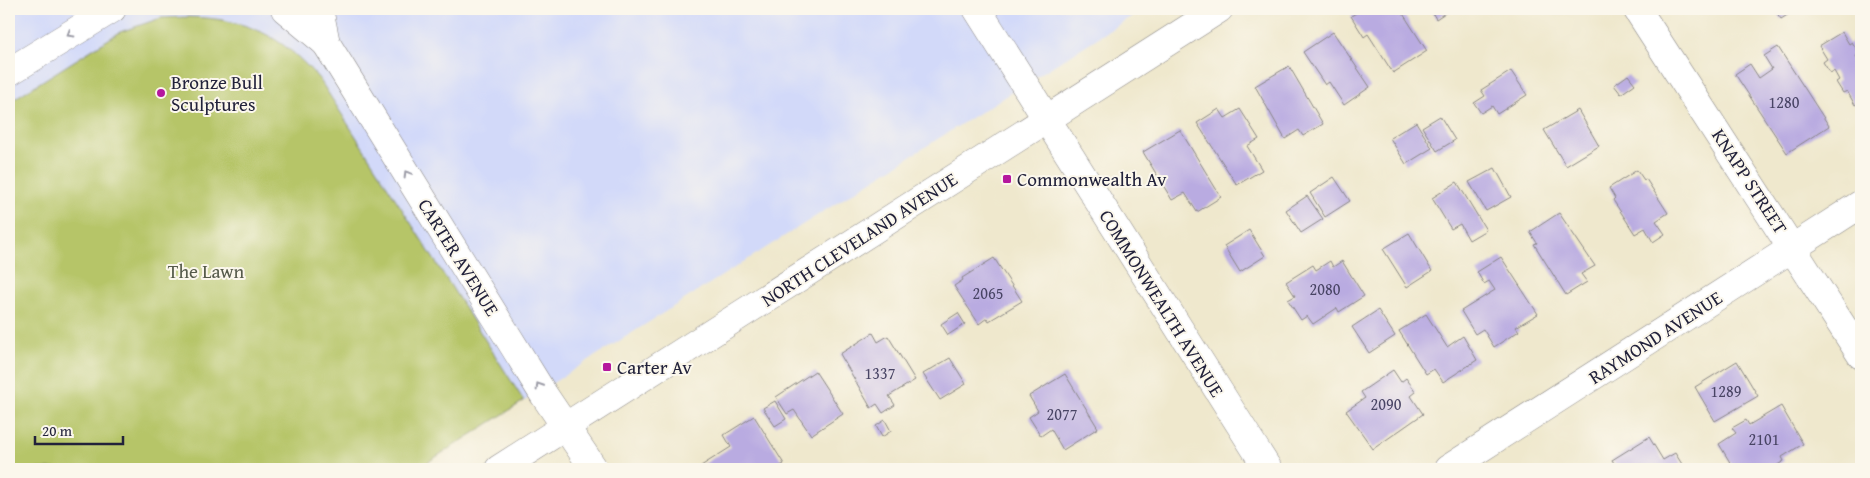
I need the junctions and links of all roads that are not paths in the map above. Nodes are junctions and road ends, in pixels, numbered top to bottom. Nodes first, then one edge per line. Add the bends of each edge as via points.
1 (112, 9) edge
2 (285, 9) edge
3 (319, 9) edge
4 (977, 9) edge
5 (1219, 9) edge
6 (1637, 9) edge
7 (326, 43) junction
8 (9, 72) edge
9 (1047, 118) junction
10 (1861, 204) edge
11 (1793, 246) junction
12 (1861, 355) edge
13 (565, 427) junction
14 (499, 469) edge
15 (594, 469) edge
16 (1268, 469) edge
17 (1448, 469) edge

1 -> 8 street
2 - 7 street, CARTER AVENUE
3 - 7 street, CARTER AVENUE
4 - 9 street, COMMONWEALTH AVENUE
5 - 9 street, NORTH CLEVELAND AVENUE
6 - 11 street, KNAPP STREET
13 -> 7 street, CARTER AVENUE
9 - 13 street, NORTH CLEVELAND AVENUE
9 - 16 street, COMMONWEALTH AVENUE
10 - 11 street, RAYMOND AVENUE
11 - 12 street, KNAPP STREET
11 - 17 street, RAYMOND AVENUE
13 - 14 street, NORTH CLEVELAND AVENUE
13 - 15 street, CARTER AVENUE

